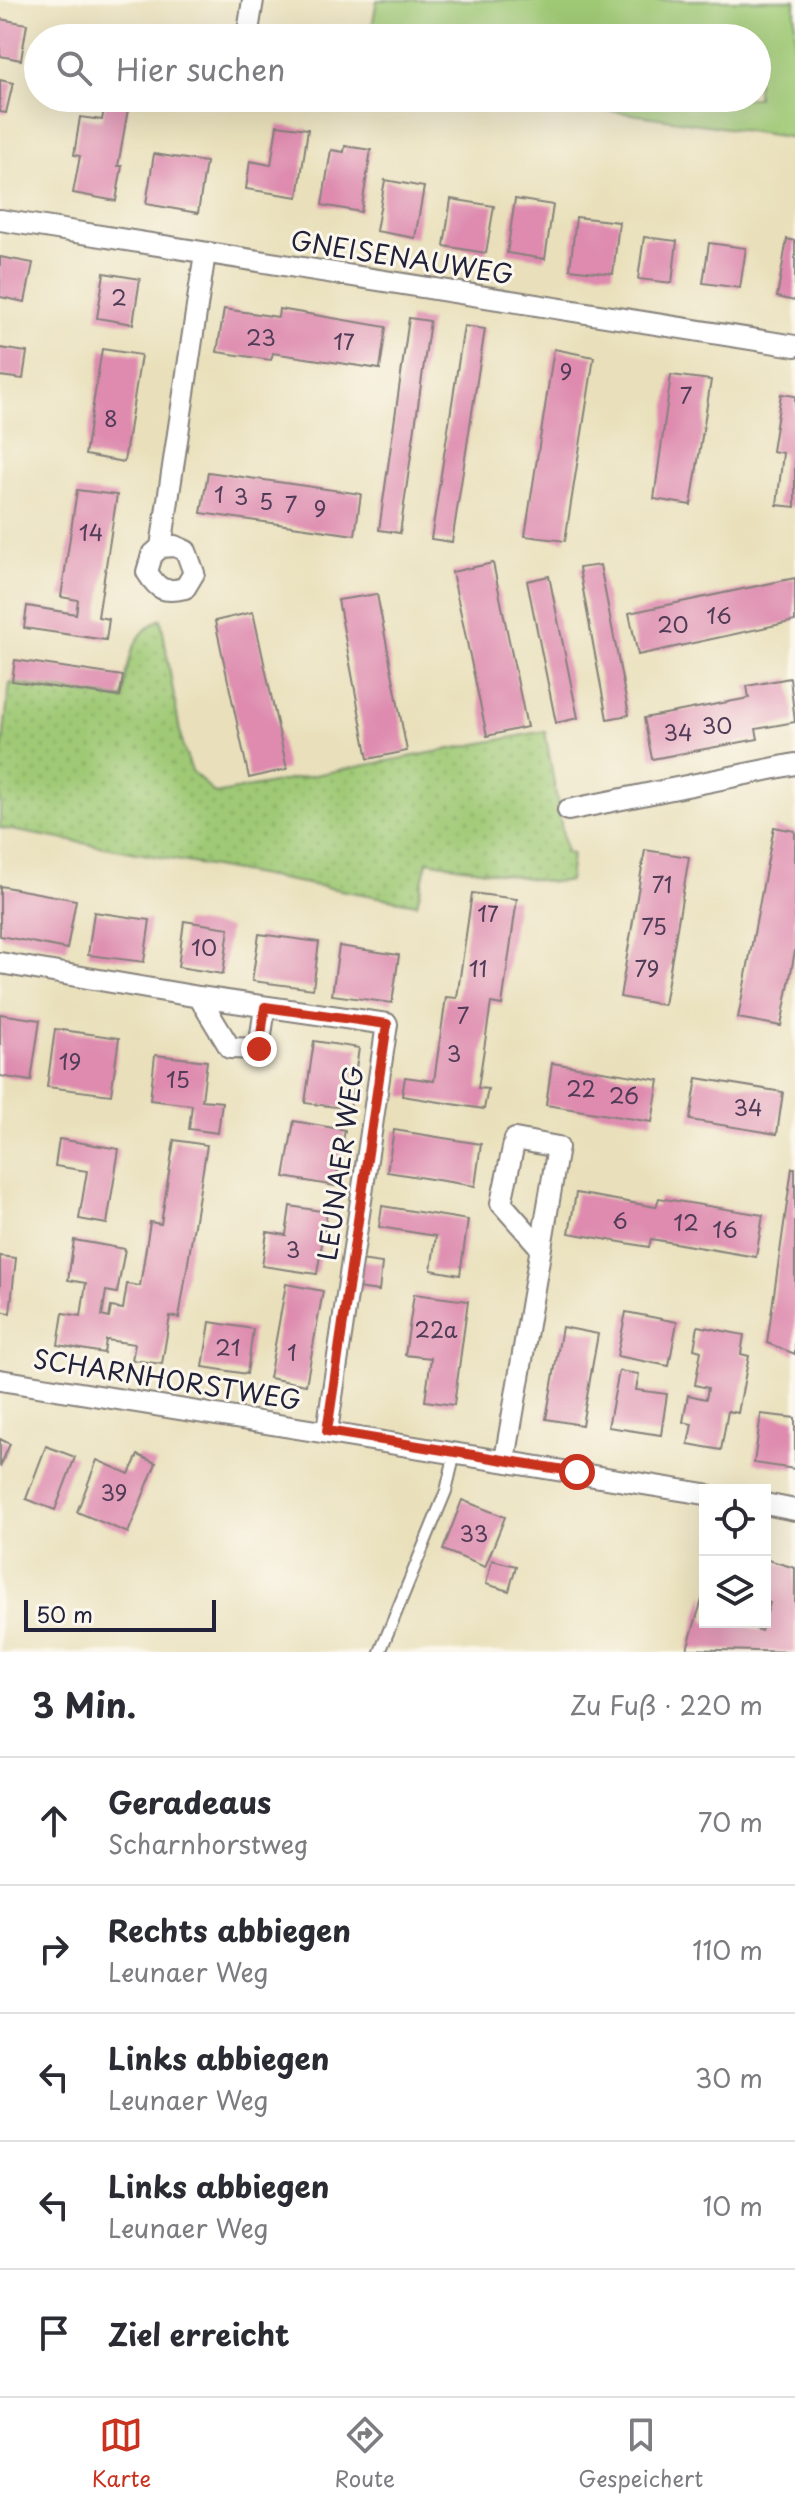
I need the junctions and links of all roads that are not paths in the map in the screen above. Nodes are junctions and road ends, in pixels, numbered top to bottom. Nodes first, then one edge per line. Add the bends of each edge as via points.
1 (253, 0) edge
2 (249, 24) edge
3 (0, 220) edge
4 (205, 253) junction
5 (795, 346) edge
6 (161, 547) dead end
7 (795, 764) edge
8 (568, 810) dead end
9 (0, 963) edge
10 (199, 997) junction
11 (265, 1007) junction
12 (539, 1246) junction
13 (0, 1380) edge
14 (327, 1431) junction
15 (456, 1451) junction
16 (505, 1460) junction
17 (699, 1493) edge
18 (771, 1505) edge
19 (795, 1510) edge
20 (380, 1652) edge

1 - 2 street
3 - 4 street, GNEISENAUWEG
4 - 5 street, GNEISENAUWEG
4 - 6 street
7 - 8 street
9 - 10 street, LEUNAER WEG
10 - 11 street, LEUNAER WEG
10 - 11 street via 230,1048 259,1049
11 - 14 street, LEUNAER WEG via 387,1024
12 - 12 street via 558,1147 515,1139 501,1203
12 - 16 street
13 - 14 street, SCHARNHORSTWEG
14 - 15 street, SCHARNHORSTWEG
15 - 16 street, SCHARNHORSTWEG
15 - 20 lane via 446,1491
16 - 17 street, SCHARNHORSTWEG
18 - 19 street

